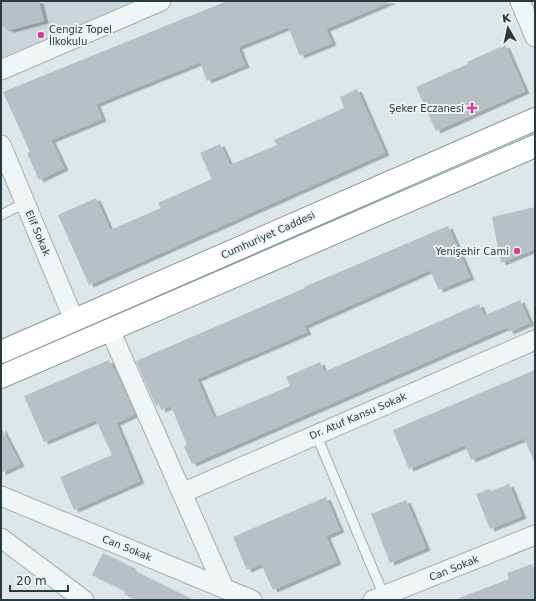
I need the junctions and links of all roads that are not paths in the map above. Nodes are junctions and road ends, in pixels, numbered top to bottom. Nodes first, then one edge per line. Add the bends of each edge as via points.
1 (161, 1) edge
2 (520, 1) edge
3 (535, 37) edge
4 (1, 70) edge
5 (535, 119) edge
6 (1, 146) edge
7 (535, 146) edge
8 (25, 203) junction
9 (1, 214) edge
10 (74, 320) junction
11 (110, 330) junction
12 (535, 340) edge
13 (1, 352) edge
14 (1, 377) edge
15 (316, 434) junction
16 (182, 493) junction
17 (1, 496) edge
18 (535, 535) edge
19 (1, 538) edge
20 (224, 588) junction
21 (378, 598) edge
22 (84, 600) edge
23 (252, 600) edge

1 - 4 street
2 - 3 street
5 - 10 highway, Cumhuriyet Caddesi
6 - 8 street, Elif Sokak
7 - 11 highway
8 - 9 lane
8 - 10 street, Elif Sokak
10 - 13 highway, Cumhuriyet Caddesi
11 - 14 highway
11 - 16 street
12 - 15 street, Dr. Atuf Kansu Sokak
15 - 16 street, Dr. Atuf Kansu Sokak
15 - 21 lane
16 - 20 street
17 - 20 street, Can Sokak
18 - 21 street, Can Sokak
19 - 22 street
20 - 23 street, Can Sokak

